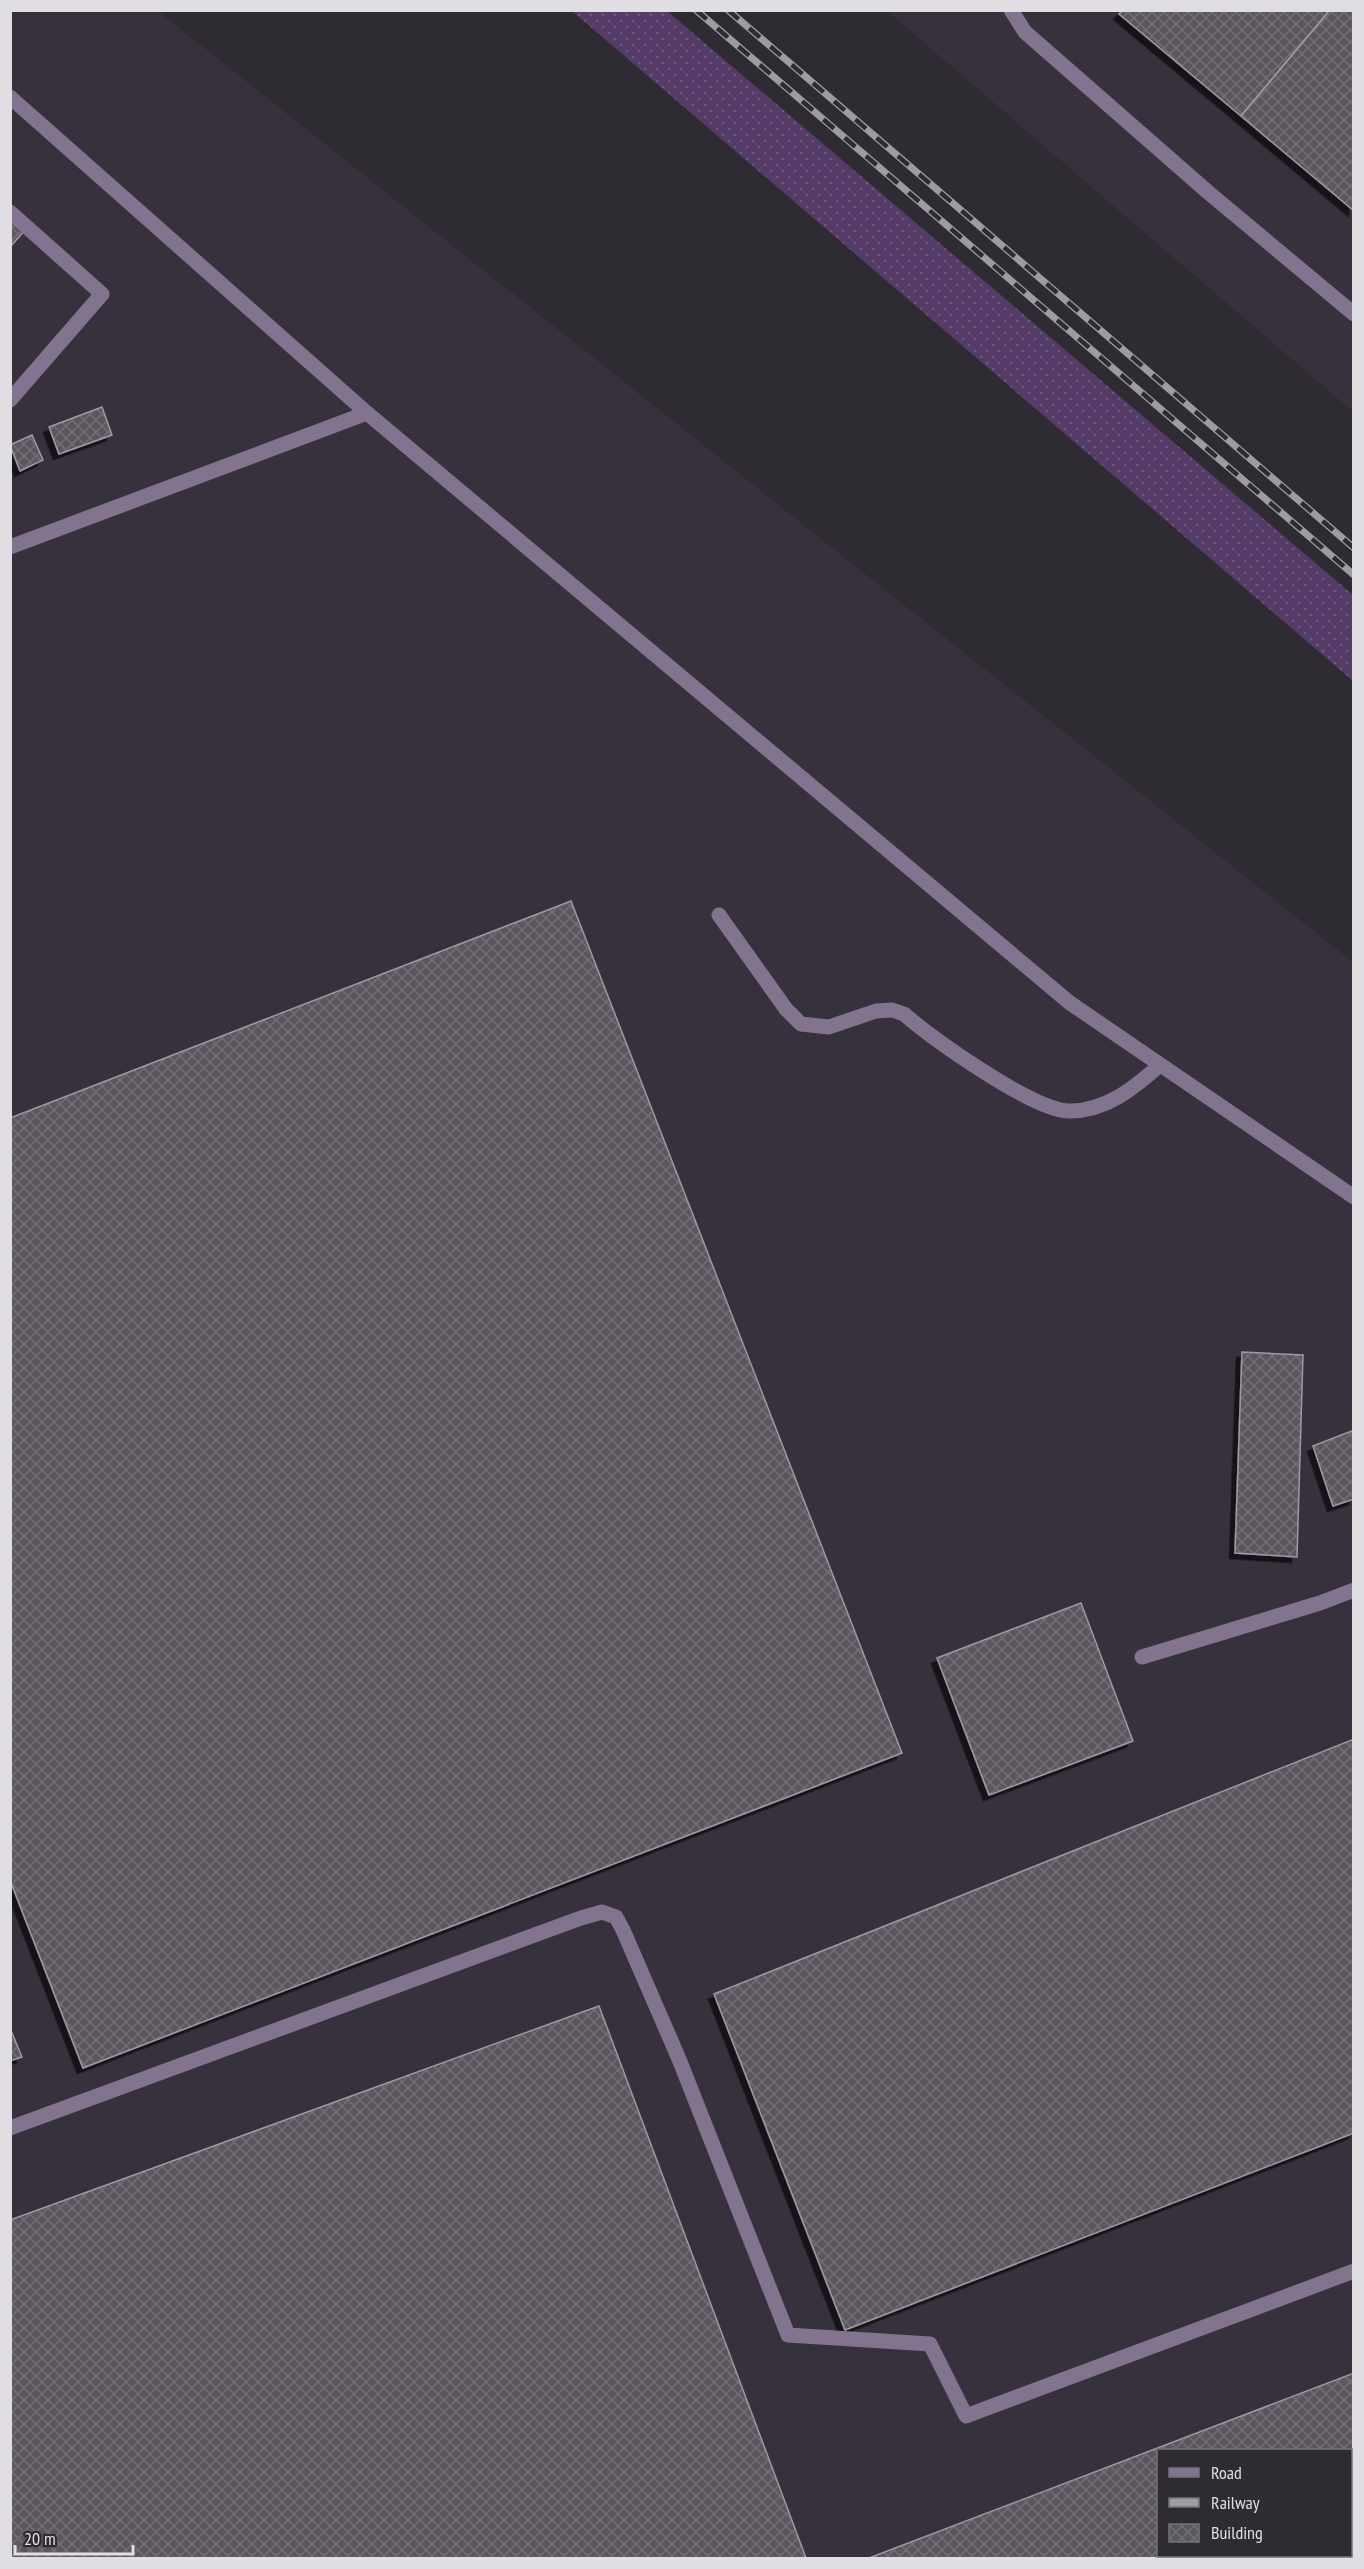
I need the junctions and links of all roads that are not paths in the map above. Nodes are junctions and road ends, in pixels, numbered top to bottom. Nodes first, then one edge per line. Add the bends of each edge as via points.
1 (1011, 10) edge
2 (10, 97) edge
3 (10, 212) edge
4 (1353, 314) edge
5 (10, 400) edge
6 (367, 413) junction
7 (10, 547) edge
8 (719, 915) dead end
9 (1160, 1065) junction
10 (1353, 1197) edge
11 (1353, 1590) edge
12 (1142, 1657) dead end
13 (10, 2128) edge
14 (1353, 2271) edge

1 - 4 street via 1025,32
2 - 6 street
3 - 5 street via 102,294
6 - 7 street
6 - 9 street via 1070,1003
8 - 9 street via 801,1024 829,1027 876,1011 892,1010 904,1014 981,1071 1036,1101 1067,1111 1101,1106 1132,1089
9 - 10 street
11 - 12 street
13 - 14 street via 602,1912 616,1917 623,1930 679,2058 788,2335 930,2344 966,2416

